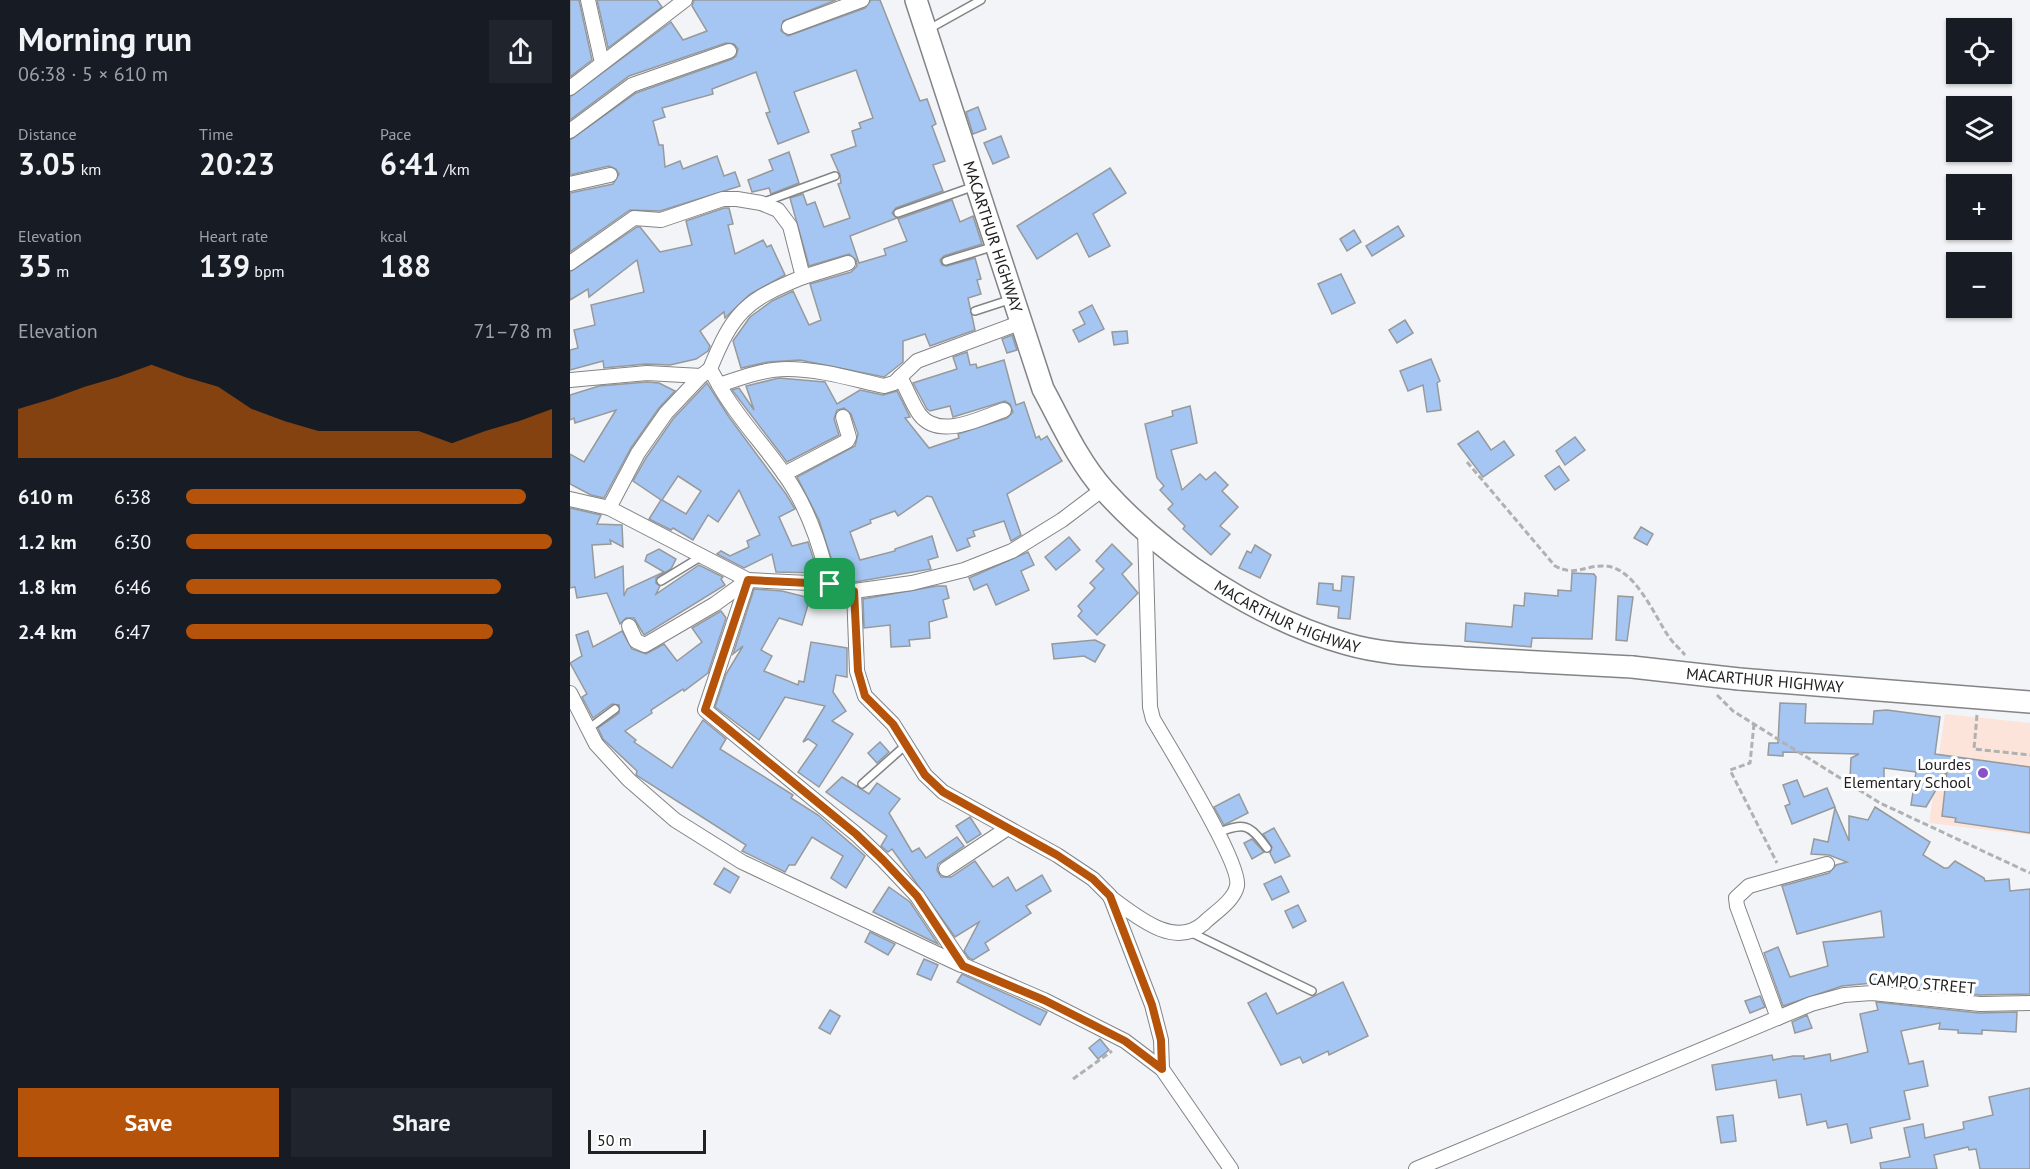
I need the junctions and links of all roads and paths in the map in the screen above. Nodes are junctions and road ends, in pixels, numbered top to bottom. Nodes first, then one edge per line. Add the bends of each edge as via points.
1 (588, 0) edge
2 (685, 0) edge
3 (862, 0) edge
4 (916, 0) edge
5 (981, 0) edge
6 (789, 27) dead end
7 (926, 30) junction
8 (729, 51) dead end
9 (602, 63) junction
10 (570, 88) edge
11 (570, 131) edge
12 (610, 175) dead end
13 (835, 176) dead end
14 (570, 184) edge
15 (977, 185) junction
16 (761, 203) junction
17 (898, 213) dead end
18 (997, 245) junction
19 (946, 261) dead end
20 (570, 263) edge
21 (848, 263) dead end
22 (802, 277) junction
23 (1014, 299) junction
24 (975, 311) dead end
25 (1022, 322) junction
26 (705, 373) junction
27 (900, 377) junction
28 (570, 380) edge
29 (719, 385) junction
30 (1004, 410) dead end
31 (843, 417) dead end
32 (784, 474) junction
33 (1103, 489) junction
34 (570, 499) edge
35 (609, 508) junction
36 (1145, 530) junction
37 (702, 556) junction
38 (748, 580) junction
39 (661, 581) dead end
40 (830, 584) junction
41 (854, 591) junction
42 (629, 626) dead end
43 (570, 693) edge
44 (1979, 698) junction
45 (2030, 702) edge
46 (615, 709) dead end
47 (1754, 724) dead end
48 (588, 729) junction
49 (907, 744) junction
50 (2030, 755) edge
51 (862, 784) dead end
52 (1008, 828) junction
53 (1217, 833) junction
54 (1267, 848) dead end
55 (1827, 864) dead end
56 (946, 869) dead end
57 (1783, 875) junction
58 (1110, 896) junction
59 (1189, 932) junction
60 (963, 966) junction
61 (1312, 991) dead end
62 (2030, 1003) edge
63 (1778, 1018) junction
64 (1125, 1041) junction
65 (1162, 1069) junction
66 (1073, 1079) dead end
67 (1231, 1169) edge
68 (1416, 1169) edge

1 - 9 street
2 - 9 street
3 - 6 street
4 - 7 highway, MACARTHUR HIGHWAY
5 - 7 lane
7 - 15 highway, MACARTHUR HIGHWAY
8 - 11 street via 632,85
9 - 10 street
12 - 14 street
13 - 16 lane
15 - 17 lane
15 - 18 highway, MACARTHUR HIGHWAY
16 - 20 street via 723,199 661,220 634,218
16 - 22 street via 778,210 790,226
18 - 19 lane
18 - 23 highway, MACARTHUR HIGHWAY
21 - 22 street
22 - 26 street via 744,307 724,333
23 - 24 lane
23 - 25 highway, MACARTHUR HIGHWAY
25 - 27 street via 917,361
25 - 33 highway, MACARTHUR HIGHWAY via 1043,389
26 - 28 street via 647,373
26 - 29 street
26 - 35 street via 660,421
27 - 29 street via 884,386 786,369 750,374
27 - 30 street via 920,415 932,425 950,427
29 - 32 street
31 - 32 street via 847,441
32 - 40 street via 805,508
33 - 36 highway, MACARTHUR HIGHWAY
33 - 41 street via 1012,551 912,583
34 - 35 street
35 - 37 street
36 - 44 highway, MACARTHUR HIGHWAY, bridge via 1190,569 1292,623 1347,645 1398,654 1632,667
36 - 53 street via 1150,707
37 - 38 street
37 - 39 lane
38 - 40 street
38 - 42 street via 645,645 636,640
38 - 60 street via 705,710 883,860 917,896
40 - 41 street
41 - 49 street via 858,671 865,696
43 - 48 street
44 - 45 highway, MACARTHUR HIGHWAY
44 - 50 path via 1974,749
46 - 48 lane
47 - 57 path via 1750,763 1730,770
48 - 60 street via 596,744 629,780 685,826 742,862
49 - 51 lane
49 - 52 street via 925,775 943,792
52 - 56 street
52 - 58 street via 1093,879
53 - 54 lane via 1247,826
53 - 59 street via 1238,878 1237,888 1232,897
55 - 57 street
57 - 63 street via 1749,886 1737,898
58 - 59 street via 1157,928
58 - 65 street via 1152,1005 1161,1040
59 - 61 lane
60 - 64 street via 1044,1000
62 - 63 street, CAMPO STREET via 1980,1004 1872,993 1844,995
63 - 68 street, CAMPO STREET
64 - 65 street
64 - 66 path
65 - 67 street

